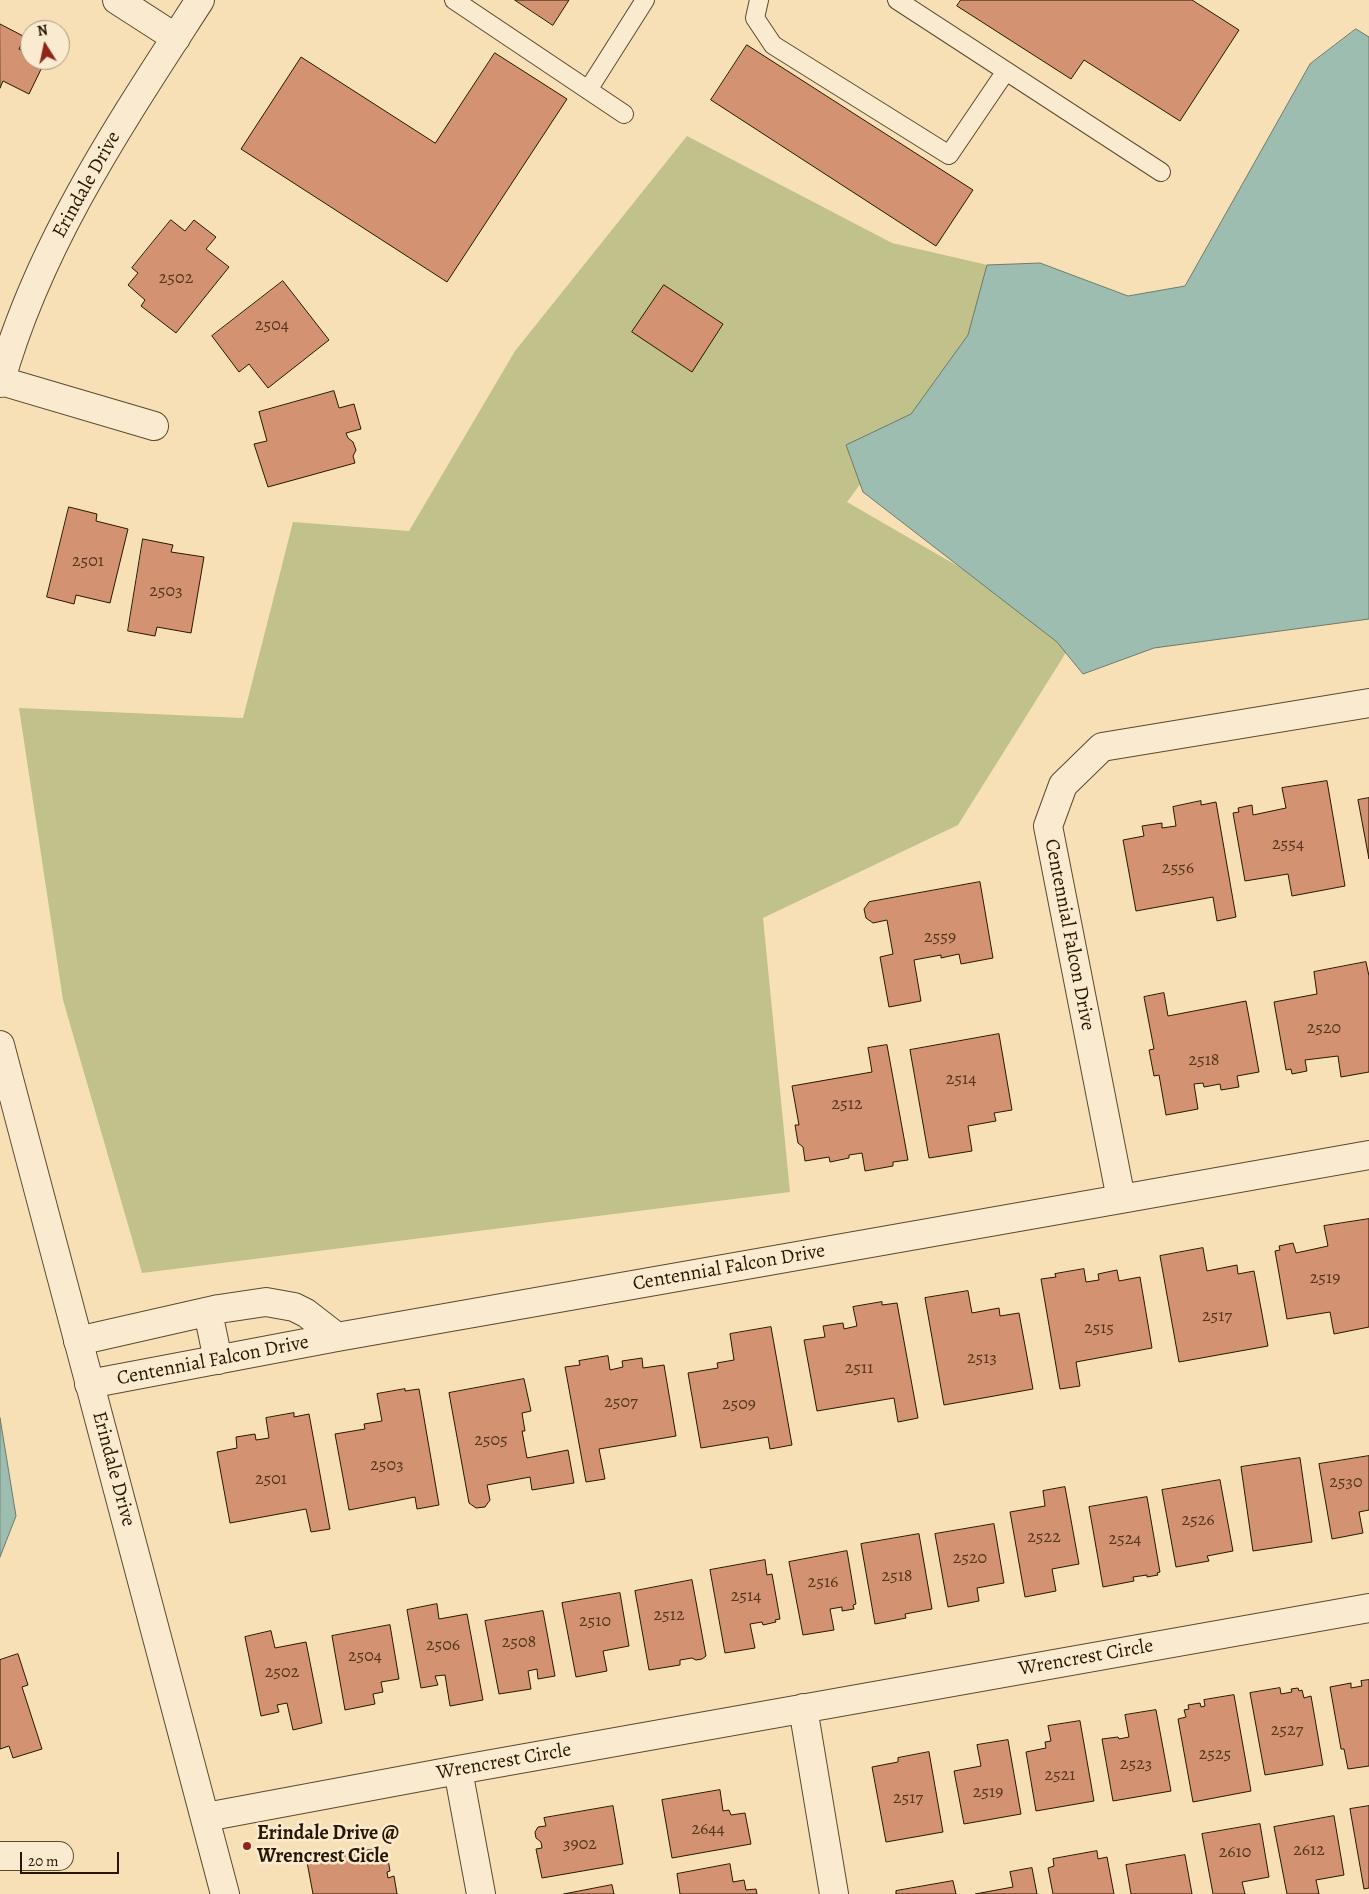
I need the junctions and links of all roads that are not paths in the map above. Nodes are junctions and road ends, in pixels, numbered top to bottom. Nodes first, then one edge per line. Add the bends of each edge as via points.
1 (117, 0) edge
2 (200, 0) edge
3 (454, 0) edge
4 (645, 0) edge
5 (759, 0) edge
6 (897, 0) edge
7 (176, 38) junction
8 (1006, 71) junction
9 (588, 90) junction
10 (624, 114) dead end
11 (1161, 172) dead end
12 (0, 382) edge
13 (154, 426) dead end
14 (1369, 703) edge
15 (0, 1045) edge
16 (1369, 1155) edge
17 (1120, 1199) junction
18 (208, 1312) junction
19 (337, 1337) junction
20 (78, 1340) junction
21 (218, 1360) junction
22 (89, 1384) junction
23 (1369, 1608) edge
24 (803, 1708) junction
25 (458, 1770) junction
26 (206, 1817) junction
27 (0, 1856) edge
28 (59, 1856) dead end
29 (225, 1894) edge
30 (481, 1894) edge
31 (834, 1894) edge

1 - 7 street
2 - 7 street, Erindale Drive
3 - 9 lane
4 - 9 lane
5 - 8 lane via 755,18 773,45 949,156
6 - 8 lane
7 - 12 street, Erindale Drive via 69,213 19,325
8 - 11 lane
9 - 10 lane
12 - 13 street
14 - 17 street, Centennial Falcon Drive via 1102,747 1063,785 1048,826
15 - 20 street, Erindale Drive
16 - 17 street, Centennial Falcon Drive
17 - 19 street, Centennial Falcon Drive
18 - 19 street, Centennial Falcon Drive via 266,1302 280,1304 294,1307
18 - 20 street, Centennial Falcon Drive
18 - 21 street
19 - 21 street, Centennial Falcon Drive
20 - 22 street, Erindale Drive
21 - 22 street, Centennial Falcon Drive
22 - 26 street, Erindale Drive
23 - 24 street, Wrencrest Circle
24 - 25 street, Wrencrest Circle
24 - 31 street
25 - 26 street, Wrencrest Circle
25 - 30 street
26 - 29 street, Erindale Drive
27 - 28 street

